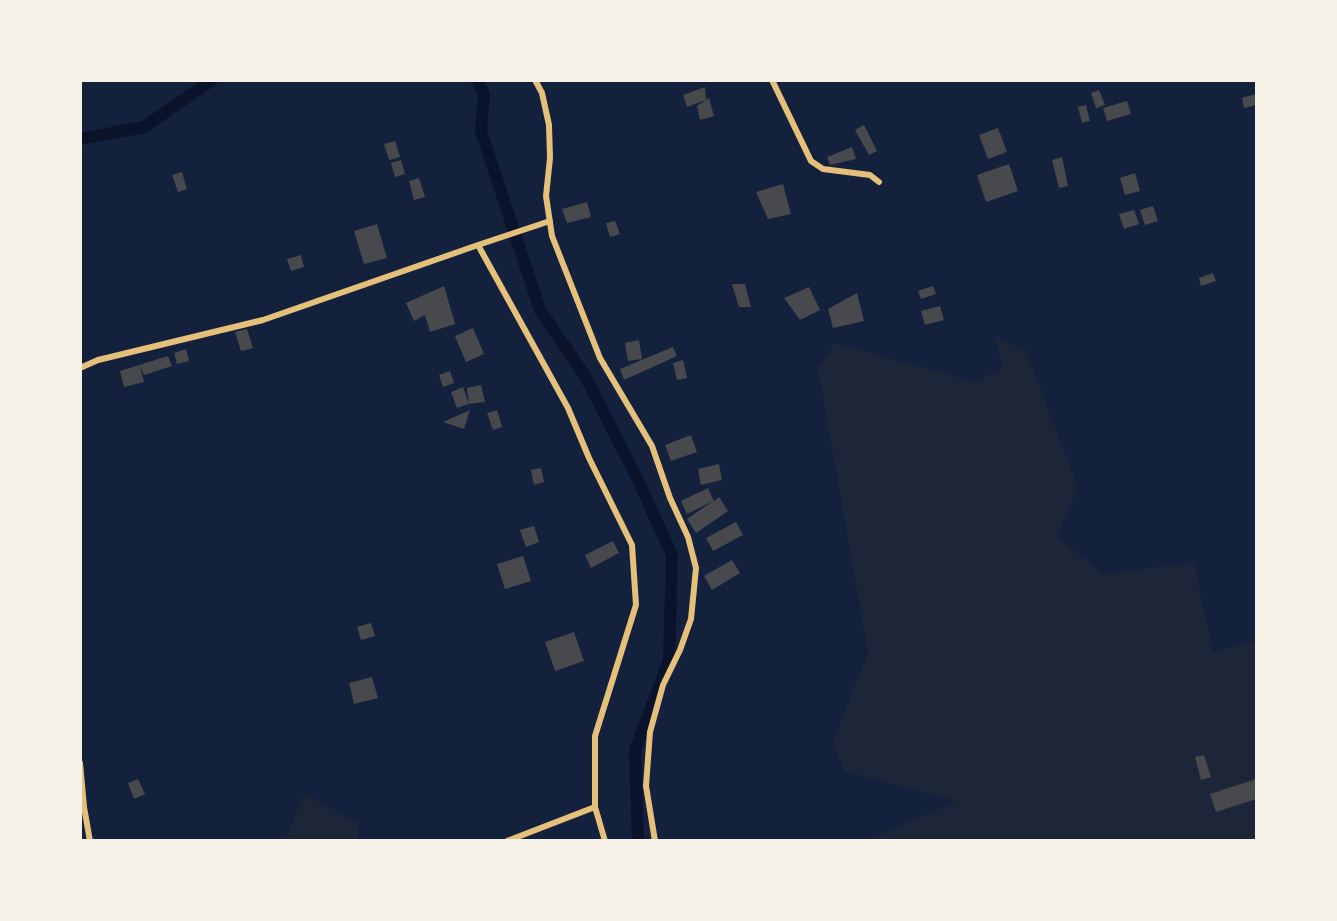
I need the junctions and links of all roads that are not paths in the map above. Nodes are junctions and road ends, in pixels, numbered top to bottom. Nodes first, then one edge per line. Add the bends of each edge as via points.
1 (535, 80) edge
2 (772, 80) edge
3 (879, 182) dead end
4 (550, 221) junction
5 (478, 245) junction
6 (80, 368) edge
7 (80, 763) edge
8 (595, 807) junction
9 (90, 841) edge
10 (507, 841) edge
11 (605, 841) edge
12 (655, 841) edge

1 - 4 street via 549,125 546,196
2 - 3 street via 811,161 823,169 870,175
4 - 5 street
4 - 12 street via 600,358 652,446 696,568 691,619 663,685 650,732 646,786
5 - 6 street via 263,320
5 - 8 street via 568,408 632,545 636,605 595,736
7 - 9 street
8 - 10 street
8 - 11 street

